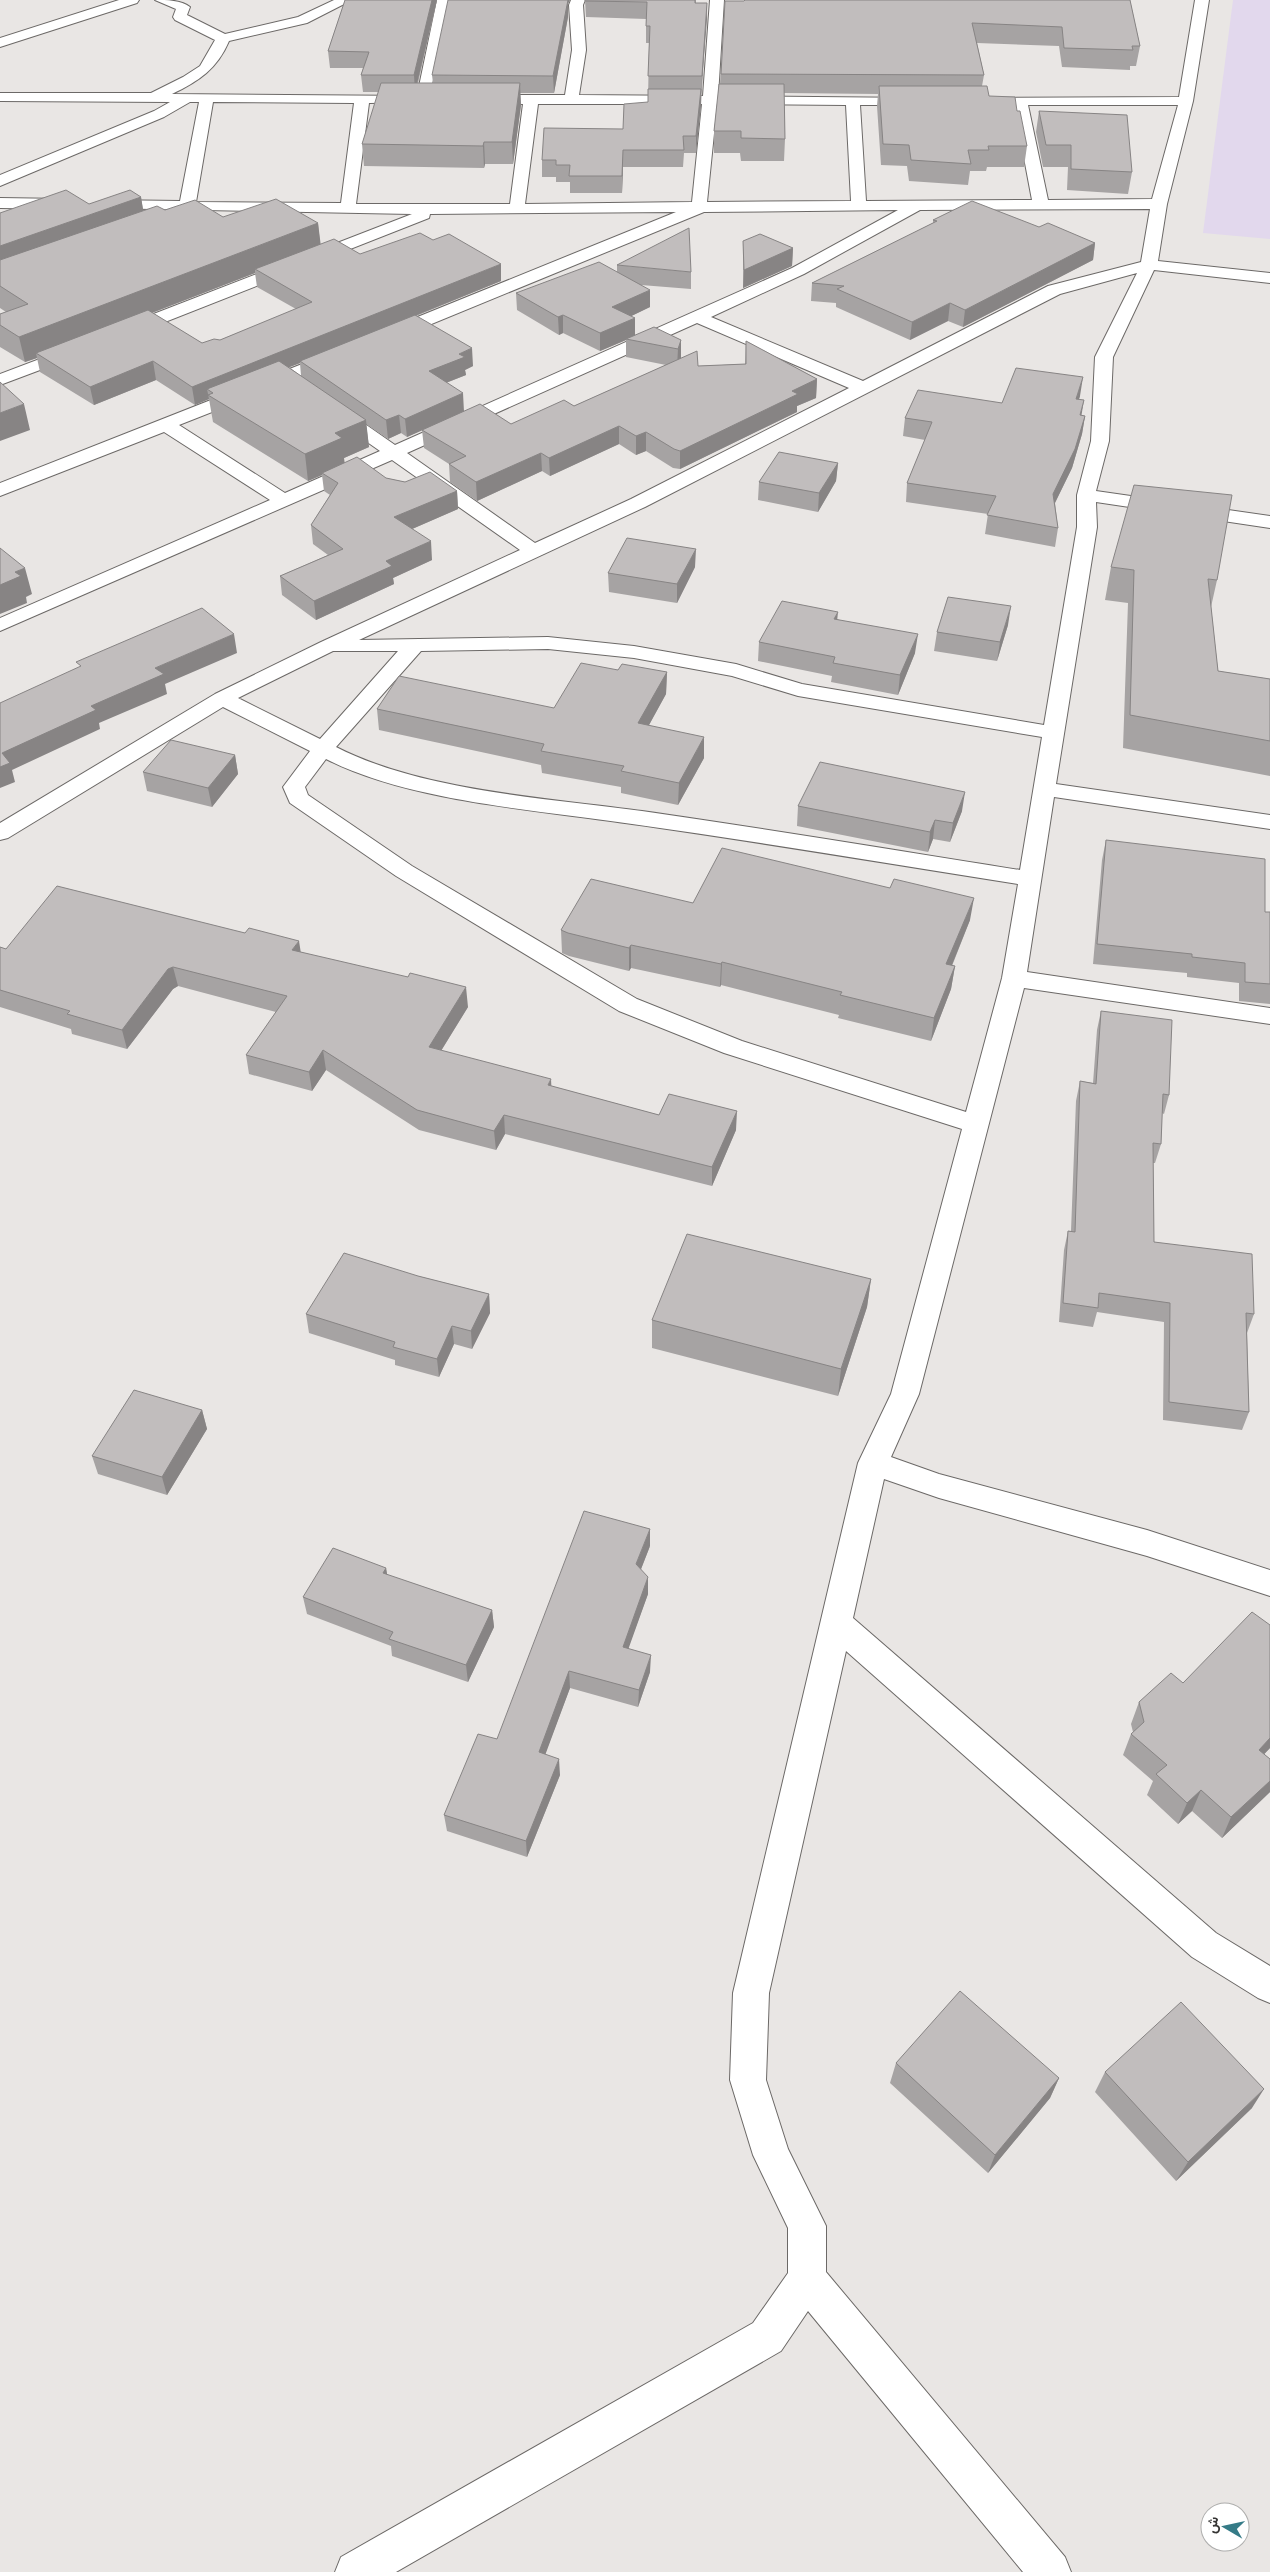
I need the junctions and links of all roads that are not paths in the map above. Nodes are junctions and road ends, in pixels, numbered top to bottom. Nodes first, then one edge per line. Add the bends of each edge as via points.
1 (132, 0) edge
2 (162, 0) edge
3 (345, 0) edge
4 (444, 0) edge
5 (578, 0) edge
6 (717, 0) edge
7 (1202, 0) edge
8 (223, 38) junction
9 (0, 43) edge
10 (0, 97) edge
11 (152, 98) junction
12 (187, 98) junction
13 (207, 98) junction
14 (362, 98) junction
15 (423, 99) junction
16 (442, 99) edge
17 (472, 99) edge
18 (531, 99) junction
19 (571, 100) junction
20 (710, 100) junction
21 (853, 101) junction
22 (932, 101) edge
23 (961, 101) edge
24 (1020, 101) junction
25 (1186, 101) junction
26 (0, 181) edge
27 (0, 203) edge
28 (1159, 204) junction
29 (1041, 205) junction
30 (187, 206) junction
31 (207, 206) junction
32 (918, 206) junction
33 (859, 207) junction
34 (348, 208) junction
35 (699, 208) junction
36 (439, 209) junction
37 (517, 209) junction
38 (162, 222) edge
39 (1149, 264) junction
40 (1270, 278) edge
41 (697, 317) junction
42 (110, 338) edge
43 (377, 340) edge
44 (91, 345) edge
45 (350, 351) edge
46 (285, 378) junction
47 (0, 380) edge
48 (301, 388) edge
49 (865, 388) junction
50 (324, 404) edge
51 (166, 425) junction
52 (394, 452) junction
53 (0, 490) edge
54 (1086, 495) junction
55 (283, 500) junction
56 (1270, 522) edge
57 (534, 551) junction
58 (0, 624) edge
59 (414, 645) junction
60 (328, 646) junction
61 (222, 698) junction
62 (1054, 733) junction
63 (323, 748) junction
64 (1045, 788) junction
65 (1270, 822) edge
66 (0, 833) edge
67 (1030, 879) junction
68 (1014, 978) junction
69 (1270, 1016) edge
70 (974, 1124) junction
71 (873, 1463) junction
72 (1270, 1583) edge
73 (836, 1623) junction
74 (1267, 1981) edge
75 (807, 2279) junction
76 (356, 2572) edge
77 (1050, 2572) edge

1 - 9 street
2 - 8 street via 183,7 180,17
3 - 8 street via 302,20
4 - 15 street
5 - 19 street via 579,50
6 - 20 street
7 - 25 street
8 - 11 street via 213,62
10 - 11 street
11 - 12 street
12 - 13 street
12 - 26 street via 159,114
13 - 14 street
13 - 30 street
14 - 15 street
14 - 34 street
15 - 16 street
17 - 18 street
18 - 19 street
18 - 37 street
19 - 20 street
20 - 21 street
20 - 35 street
21 - 22 street
21 - 33 street
23 - 24 street
24 - 25 street
24 - 29 street
25 - 28 street
27 - 30 street
28 - 29 street
28 - 39 street
29 - 32 street
30 - 31 street
31 - 34 street
31 - 38 street
32 - 33 street
32 - 41 street via 798,271
33 - 35 street
34 - 36 street
35 - 37 street
35 - 43 street
36 - 37 street
36 - 42 street
39 - 40 street
39 - 49 street via 1054,290
39 - 54 street via 1104,357 1100,441
41 - 49 street
41 - 52 street
44 - 47 street
45 - 46 street
46 - 48 street
46 - 51 street
49 - 57 street via 638,503
50 - 52 street
51 - 53 street
51 - 55 street
52 - 55 street
52 - 57 street
54 - 56 street
54 - 62 street via 1087,526
55 - 58 street
57 - 60 street
59 - 60 street
59 - 62 street via 548,643 634,652 736,670 798,690
59 - 63 street
60 - 61 street
61 - 63 street
61 - 66 street
62 - 64 street
63 - 67 street via 350,763 402,780 472,794 712,828
63 - 70 street via 294,787 298,798 404,871 628,1005 733,1047
64 - 65 street
64 - 67 street
67 - 68 street
68 - 69 street
68 - 70 street
70 - 71 street via 905,1394
71 - 72 street via 939,1486 1147,1543
71 - 73 street
73 - 74 street via 1204,1945
73 - 75 street via 751,1993 748,2080 772,2155 807,2226
75 - 76 street via 767,2337
75 - 77 street

